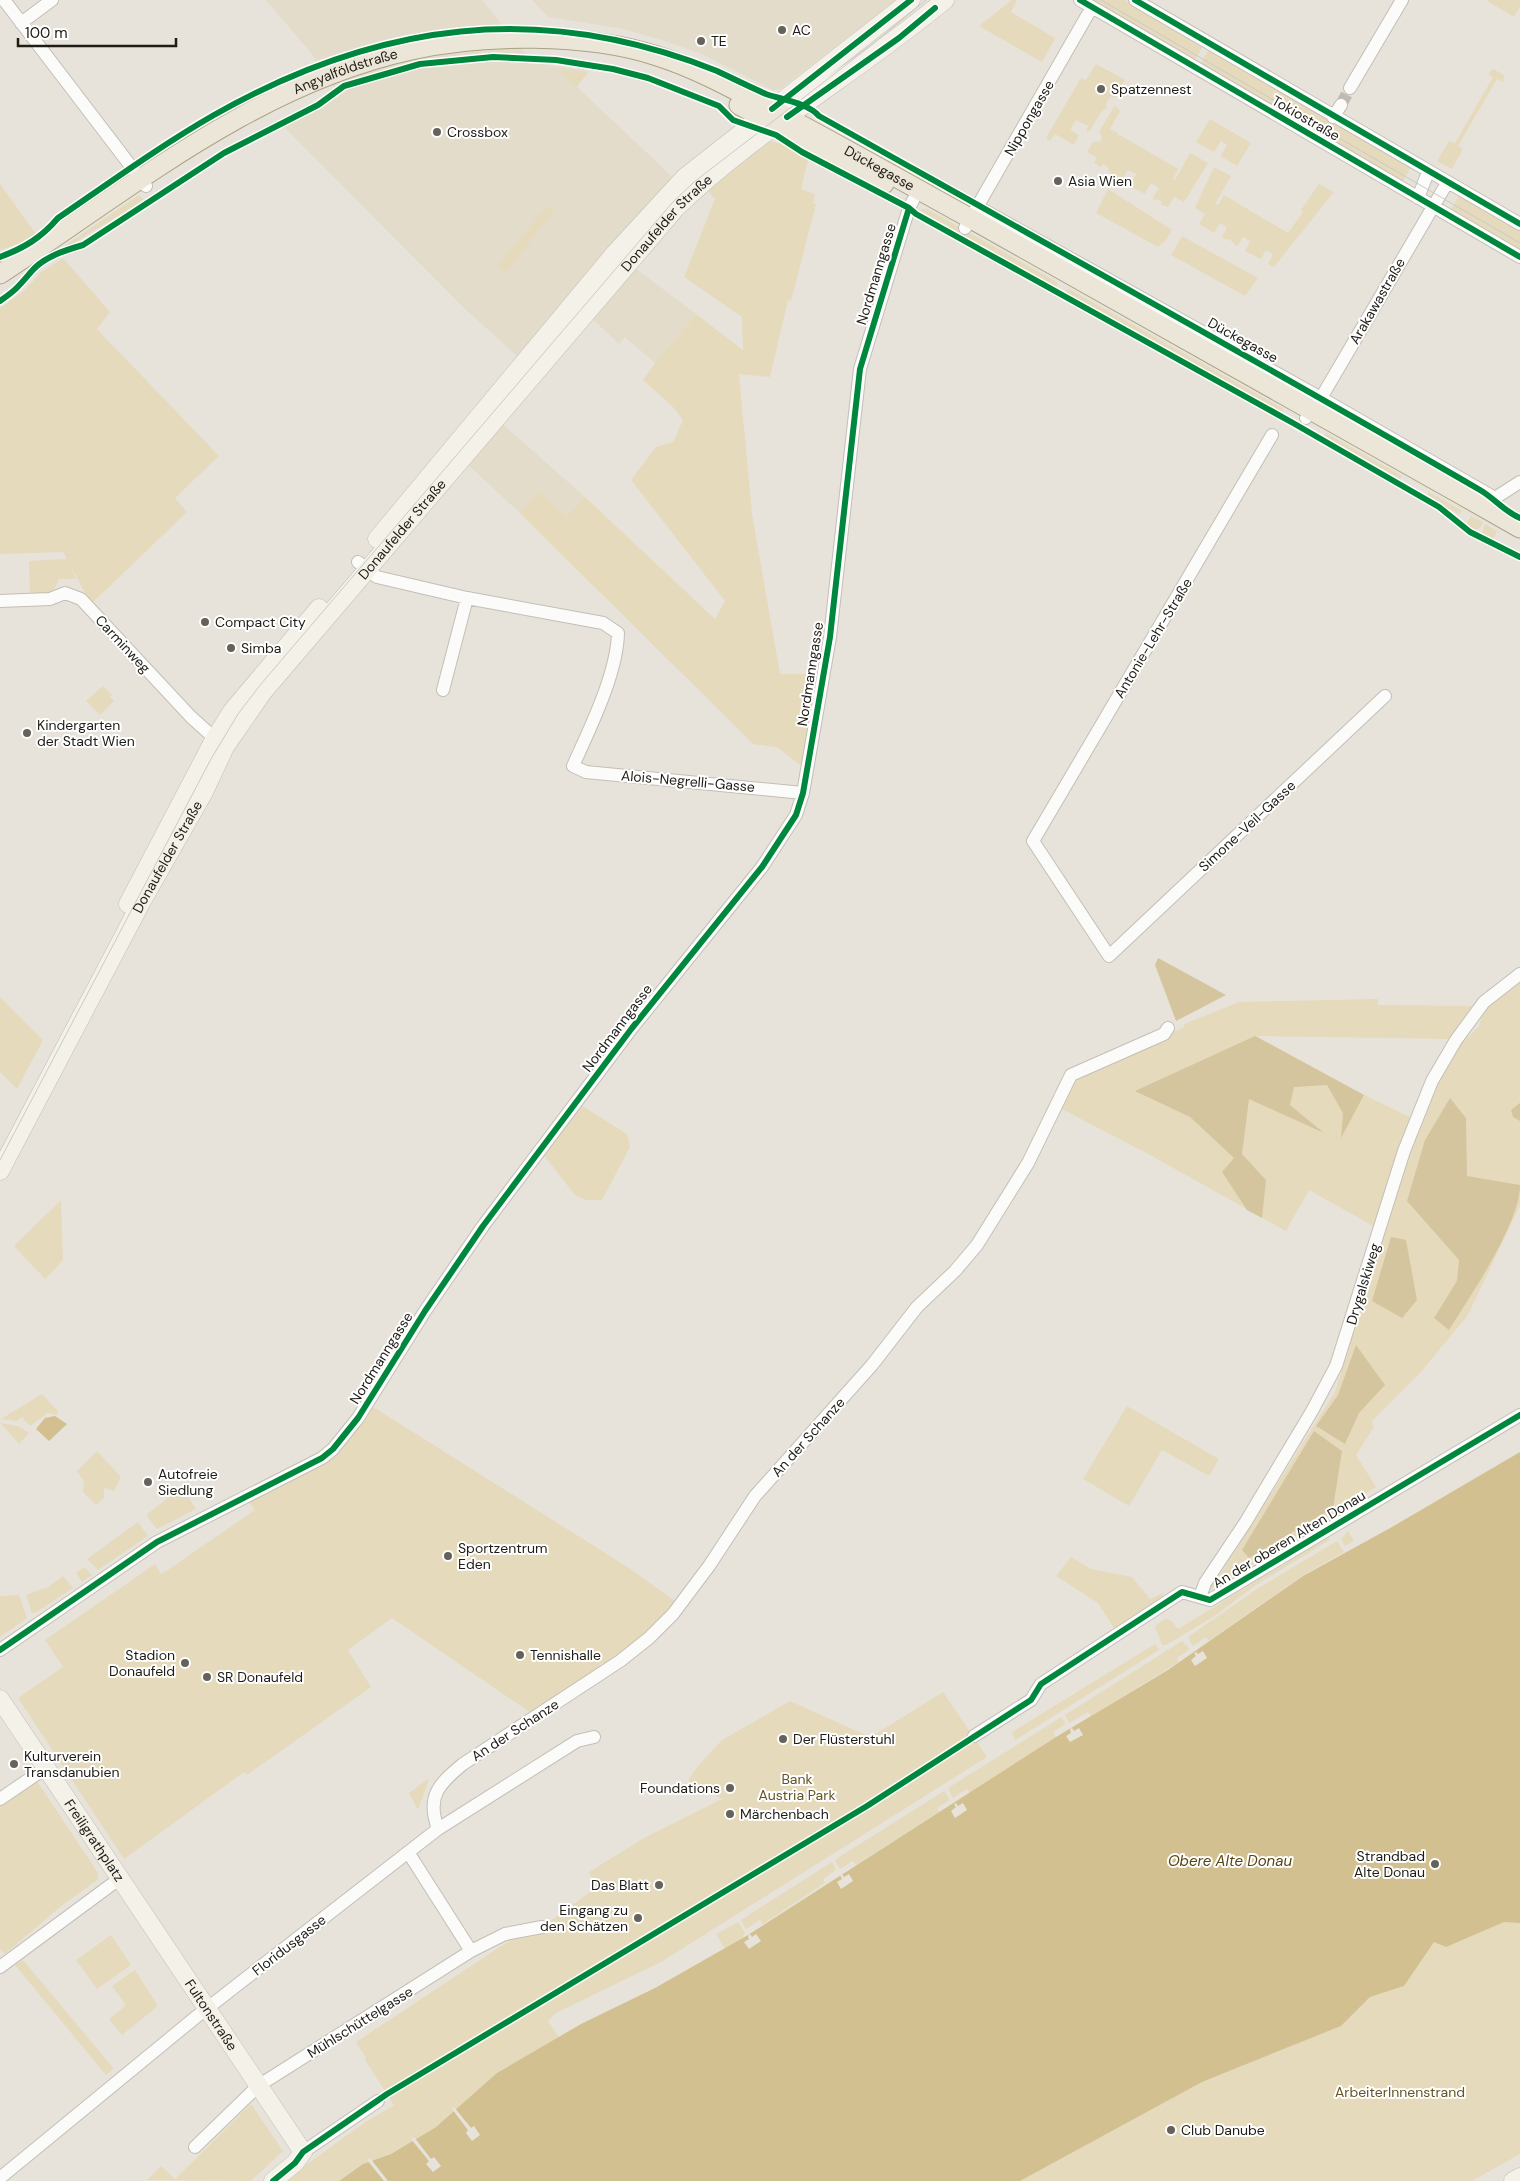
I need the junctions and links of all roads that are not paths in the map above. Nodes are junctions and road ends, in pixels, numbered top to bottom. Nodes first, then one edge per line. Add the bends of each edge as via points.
1 (4, 0) edge
2 (52, 0) edge
3 (911, 0) edge
4 (945, 0) edge
5 (1080, 0) edge
6 (1135, 0) edge
7 (1402, 0) edge
8 (1092, 7) junction
9 (21, 22) junction
10 (1350, 88) tunnel mouth
11 (1341, 104) tunnel mouth
12 (1333, 117) junction
13 (774, 118) junction
14 (1428, 172) junction
15 (144, 182) junction
16 (1447, 183) junction
17 (916, 194) junction
18 (1418, 198) junction
19 (1432, 207) junction
20 (971, 218) junction
21 (1520, 224) edge
22 (1520, 257) edge
23 (0, 274) edge
24 (0, 282) edge
25 (1312, 409) junction
26 (1272, 435) dead end
27 (1520, 482) edge
28 (1487, 507) junction
29 (1520, 528) edge
30 (1520, 539) edge
31 (363, 566) junction
32 (467, 598) junction
33 (0, 601) edge
34 (443, 690) dead end
35 (1386, 696) dead end
36 (220, 743) junction
37 (803, 793) junction
38 (1109, 956) joint
39 (1520, 974) edge
40 (1168, 1028) dead end
41 (0, 1147) edge
42 (0, 1171) edge
43 (1520, 1415) edge
44 (1200, 1597) junction
45 (0, 1650) edge
46 (0, 1699) edge
47 (974, 1736) dead end
48 (594, 1737) dead end
49 (47, 1767) junction
50 (0, 1799) edge
51 (438, 1829) junction
52 (408, 1852) junction
53 (119, 1879) junction
54 (542, 1927) dead end
55 (471, 1951) junction
56 (0, 1967) edge
57 (208, 2009) junction
58 (258, 2086) junction
59 (378, 2101) dead end
60 (195, 2147) dead end
61 (303, 2152) junction
62 (0, 2178) edge
63 (1520, 2178) edge
64 (273, 2181) edge
65 (1513, 2181) edge

1 - 9 street
2 - 9 street
3 - 13 main road, Donaufelder Straße
4 - 13 main road, Donaufelder Straße via 899,38
5 - 8 street, Tokiostraße
6 - 12 street, Tokiostraße
7 - 10 street
8 - 18 street, Tokiostraße
8 - 20 street, Nippongasse
9 - 15 street
11 - 12 street
12 - 14 street, Tokiostraße
13 - 15 main road, Angyalföldstraße via 697,70 653,54 617,46 486,39 414,49 334,73 266,102
13 - 17 main road, Dückegasse
13 - 31 main road, Donaufelder Straße via 676,208
14 - 16 street, Tokiostraße
14 - 18 street
15 - 23 main road, Angyalföldstraße
15 - 24 main road, Angyalföldstraße
16 - 19 street, Arakawastraße
16 - 21 street, Tokiostraße
17 - 20 main road, Dückegasse
17 - 37 street, Nordmanngasse via 860,369 830,637
18 - 19 street, Tokiostraße
19 - 22 street, Tokiostraße
19 - 25 street, Arakawastraße
20 - 25 main road, Dückegasse
25 - 28 main road, Dückegasse
26 - 38 street, Antonie-Lehr-Straße via 1033,841
27 - 28 street
28 - 29 main road, Dückegasse
28 - 30 main road, Dückegasse
31 - 32 street via 377,577
31 - 36 main road, Donaufelder Straße via 232,711
32 - 34 street
32 - 37 street, Alois-Negrelli-Gasse via 603,623 618,633 618,646 599,708 573,766 586,772
33 - 36 street, Carminweg via 50,599 65,593 81,599
35 - 38 street, Simone-Veil-Gasse
36 - 41 main road, Donaufelder Straße
36 - 42 main road, Donaufelder Straße via 204,792 142,901
37 - 45 street, Nordmanngasse via 796,815 775,850 632,1028 483,1226 358,1418 333,1449 322,1458 157,1542
39 - 44 street, Drygalskiweg via 1484,1002 1432,1081 1404,1151 1336,1366 1255,1506 1204,1583
40 - 51 street, An der Schanze via 1164,1034 1071,1075 1028,1163 977,1245 917,1307 866,1372 755,1496 673,1614 620,1661 443,1780 433,1798 433,1815
43 - 44 street, An der oberen Alten Donau via 1210,1600
44 - 47 street, An der oberen Alten Donau via 1182,1592 1041,1684 1031,1700
46 - 49 main road
48 - 51 street, Floridusgasse via 577,1741
49 - 50 street
49 - 53 main road, Freiligrathplatz
51 - 52 street, Floridusgasse
52 - 55 street
52 - 57 street, Floridusgasse
53 - 56 street, Freiligrathplatz
53 - 57 main road, Fultonstraße
54 - 55 street, Mühlschüttelgasse via 505,1934
55 - 58 street, Mühlschüttelgasse
57 - 58 main road, Fultonstraße
57 - 62 street, Floridusgasse
58 - 60 street, Mühlschüttelgasse
58 - 61 main road, Fultonstraße
59 - 61 street
61 - 64 main road
63 - 65 main road

